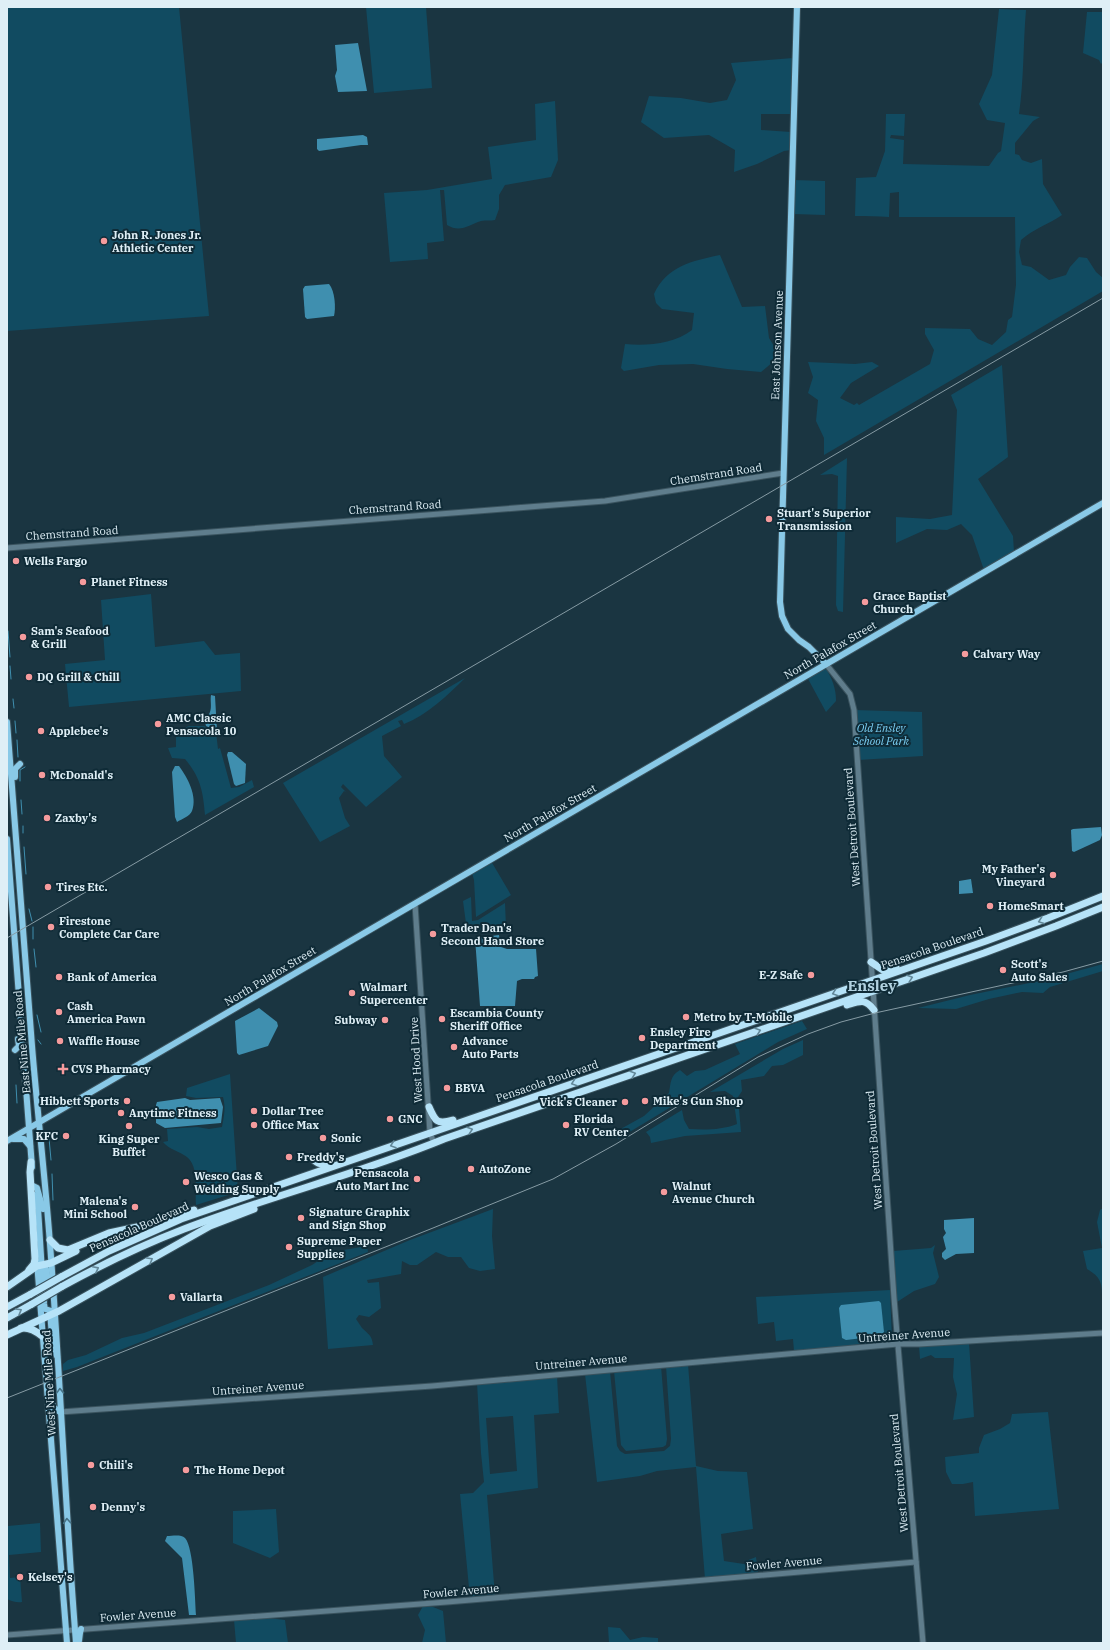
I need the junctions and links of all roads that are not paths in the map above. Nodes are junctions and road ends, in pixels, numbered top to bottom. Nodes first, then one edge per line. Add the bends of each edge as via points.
1 (797, 7) edge
2 (783, 473) junction
3 (1103, 503) edge
4 (7, 548) edge
5 (826, 664) junction
6 (7, 722) edge
7 (20, 764) joint
8 (8, 766) edge
9 (7, 839) edge
10 (8, 852) junction
11 (18, 874) junction
12 (20, 888) junction
13 (11, 889) junction
14 (1103, 896) edge
15 (415, 904) junction
16 (1101, 907) edge
17 (22, 923) junction
18 (986, 941) junction
19 (24, 944) junction
20 (15, 945) junction
21 (963, 949) junction
22 (871, 962) junction
23 (872, 980) junction
24 (27, 981) junction
25 (873, 991) junction
26 (21, 1004) junction
27 (874, 1010) junction
28 (806, 1014) junction
29 (792, 1019) junction
30 (736, 1027) junction
31 (31, 1035) junction
32 (32, 1046) junction
33 (23, 1049) junction
34 (673, 1049) junction
35 (15, 1050) dead end
36 (693, 1053) junction
37 (24, 1056) junction
38 (611, 1070) junction
39 (612, 1081) junction
40 (37, 1096) junction
41 (548, 1103) junction
42 (38, 1105) junction
43 (429, 1107) junction
44 (496, 1110) junction
45 (488, 1113) junction
46 (55, 1114) junction
47 (39, 1122) junction
48 (29, 1128) junction
49 (430, 1133) junction
50 (9, 1140) edge
51 (434, 1143) junction
52 (30, 1147) junction
53 (358, 1157) junction
54 (312, 1158) dead end
55 (31, 1162) junction
56 (316, 1172) junction
57 (349, 1173) junction
58 (33, 1186) junction
59 (301, 1189) junction
60 (240, 1198) junction
61 (253, 1205) junction
62 (44, 1208) junction
63 (49, 1230) junction
64 (126, 1230) junction
65 (50, 1240) junction
66 (51, 1263) junction
67 (40, 1266) junction
68 (28, 1272) junction
69 (7, 1287) edge
70 (7, 1307) edge
71 (52, 1313) junction
72 (7, 1318) edge
73 (41, 1318) junction
74 (19, 1329) junction
75 (1103, 1333) edge
76 (7, 1335) edge
77 (42, 1336) junction
78 (898, 1344) junction
79 (47, 1386) junction
80 (60, 1412) junction
81 (49, 1415) junction
82 (63, 1459) junction
83 (58, 1520) junction
84 (916, 1562) junction
85 (78, 1630) junction
86 (66, 1631) junction
87 (7, 1635) edge
88 (67, 1643) edge
89 (72, 1643) edge
90 (76, 1643) edge
91 (80, 1643) edge
92 (923, 1643) edge

1 - 2 main road, East Johnson Avenue
2 - 4 street, Chemstrand Road via 605,501
2 - 5 main road, East Johnson Avenue via 780,610 792,635
3 - 5 main road, North Palafox Street
5 - 15 main road, North Palafox Street
5 - 22 street, West Detroit Boulevard via 850,694 854,710
6 - 8 main road, East Nine Mile Road
7 - 8 street
7 - 11 main road via 14,774 22,868
8 - 11 main road, East Nine Mile Road
9 - 10 main road
10 - 12 main road via 14,884
10 - 13 main road
11 - 12 main road, East Nine Mile Road
12 - 17 main road, East Nine Mile Road
13 - 17 main road via 14,888 16,892
13 - 20 main road
14 -> 18 highway, Pensacola Boulevard
15 - 43 street, West Hood Drive
15 - 46 main road, North Palafox Street
25 -> 16 highway, Pensacola Boulevard via 1020,940
17 - 19 main road, East Nine Mile Road
18 - 21 highway, Pensacola Boulevard
18 - 25 highway via 982,947 883,980 876,984
19 - 20 main road
19 - 24 main road, East Nine Mile Road
20 - 24 main road via 20,949
20 - 26 main road via 16,960 20,969
21 - 22 highway via 952,947 888,970 883,970
21 - 23 highway, Pensacola Boulevard
22 - 23 street, West Detroit Boulevard
23 - 25 street, West Detroit Boulevard
23 - 28 highway via 869,987 815,1007
23 -> 30 highway, Pensacola Boulevard
24 - 31 main road, East Nine Mile Road
25 - 27 street, West Detroit Boulevard
25 - 28 highway, Pensacola Boulevard
26 - 31 main road via 26,1008
26 - 32 main road via 25,1038
26 - 33 main road, East Nine Mile Road
26 - 35 main road via 17,1013 19,1046
27 - 29 highway via 863,1001 798,1022
27 - 78 street, West Detroit Boulevard
28 - 29 highway, Pensacola Boulevard
36 -> 29 highway, Pensacola Boulevard
30 - 34 highway, Pensacola Boulevard
30 - 36 highway via 731,1036 705,1045
31 - 32 main road, East Nine Mile Road
32 - 40 main road, East Nine Mile Road
33 - 37 main road, East Nine Mile Road
33 - 40 main road via 30,1060 32,1087
34 - 38 highway, Pensacola Boulevard
34 - 39 highway via 658,1058 619,1071
39 -> 36 highway, Pensacola Boulevard
37 - 47 main road via 27,1062 32,1116 34,1121
37 - 48 main road, East Nine Mile Road
38 - 41 highway via 605,1080
38 -> 44 highway, Pensacola Boulevard
39 - 41 highway, Pensacola Boulevard
40 - 42 main road, East Nine Mile Road
51 -> 41 highway, Pensacola Boulevard
42 - 46 main road via 46,1114
42 - 47 main road, East Nine Mile Road
43 - 45 highway via 434,1119 444,1123 470,1114
43 - 49 street, West Hood Drive
44 - 45 highway, Pensacola Boulevard
44 - 51 highway via 483,1118 437,1136
45 - 49 highway, Pensacola Boulevard
46 - 47 main road, North Palafox Street
47 - 48 main road, North Palafox Street
47 - 63 main road
48 - 50 main road, North Palafox Street
48 - 52 main road
48 - 62 main road via 33,1129 37,1138
49 - 51 street, West Hood Drive
49 -> 53 highway, Pensacola Boulevard
49 - 57 highway via 427,1141 362,1164
50 - 52 main road via 24,1139
51 - 57 highway, Pensacola Boulevard
52 - 55 main road
53 - 54 highway via 348,1156 323,1165
53 - 56 highway, Pensacola Boulevard
55 - 58 main road
55 - 68 highway via 35,1259
56 - 60 highway, Pensacola Boulevard
56 - 61 highway via 314,1179 309,1182 263,1198
57 - 59 highway, Pensacola Boulevard
58 - 62 main road via 37,1188
58 - 67 main road, West Nine Mile Road via 38,1208
59 - 61 highway, Pensacola Boulevard
71 -> 59 highway via 210,1226
60 - 64 highway
60 - 70 highway, Pensacola Boulevard, bridge via 136,1238
72 -> 61 highway, Pensacola Boulevard, bridge via 107,1263 162,1238
62 - 63 main road via 45,1223
63 - 65 main road
64 - 65 highway via 109,1233 68,1250 58,1248
64 - 66 highway
65 - 66 main road
66 - 67 highway
66 - 71 main road
67 - 68 highway
67 - 71 main road via 46,1269 48,1274
67 - 73 main road, West Nine Mile Road
68 - 69 highway
71 - 73 highway
80 -> 71 main road, West Nine Mile Road via 58,1358 53,1349
73 - 74 highway
73 - 77 main road, West Nine Mile Road
74 - 76 highway
74 - 77 highway via 26,1327
75 - 78 street, Untreiner Avenue
77 - 79 main road, West Nine Mile Road
78 - 80 street, Untreiner Avenue via 432,1386
78 - 84 street, West Detroit Boulevard
79 - 80 main road via 51,1393 51,1403
79 - 81 main road, West Nine Mile Road
80 - 82 main road, West Nine Mile Road
81 - 82 main road via 58,1422 60,1454
81 - 83 main road, West Nine Mile Road
85 -> 82 main road, West Nine Mile Road
83 - 85 main road via 64,1545 71,1623
83 - 86 main road, West Nine Mile Road
84 - 85 street, Fowler Avenue via 524,1596
84 - 92 street, West Detroit Boulevard
85 - 86 street, Fowler Avenue
85 - 90 main road, West Nine Mile Road
85 - 91 main road
86 - 87 street, Fowler Avenue
86 - 88 main road, West Nine Mile Road
86 - 89 main road via 71,1635

